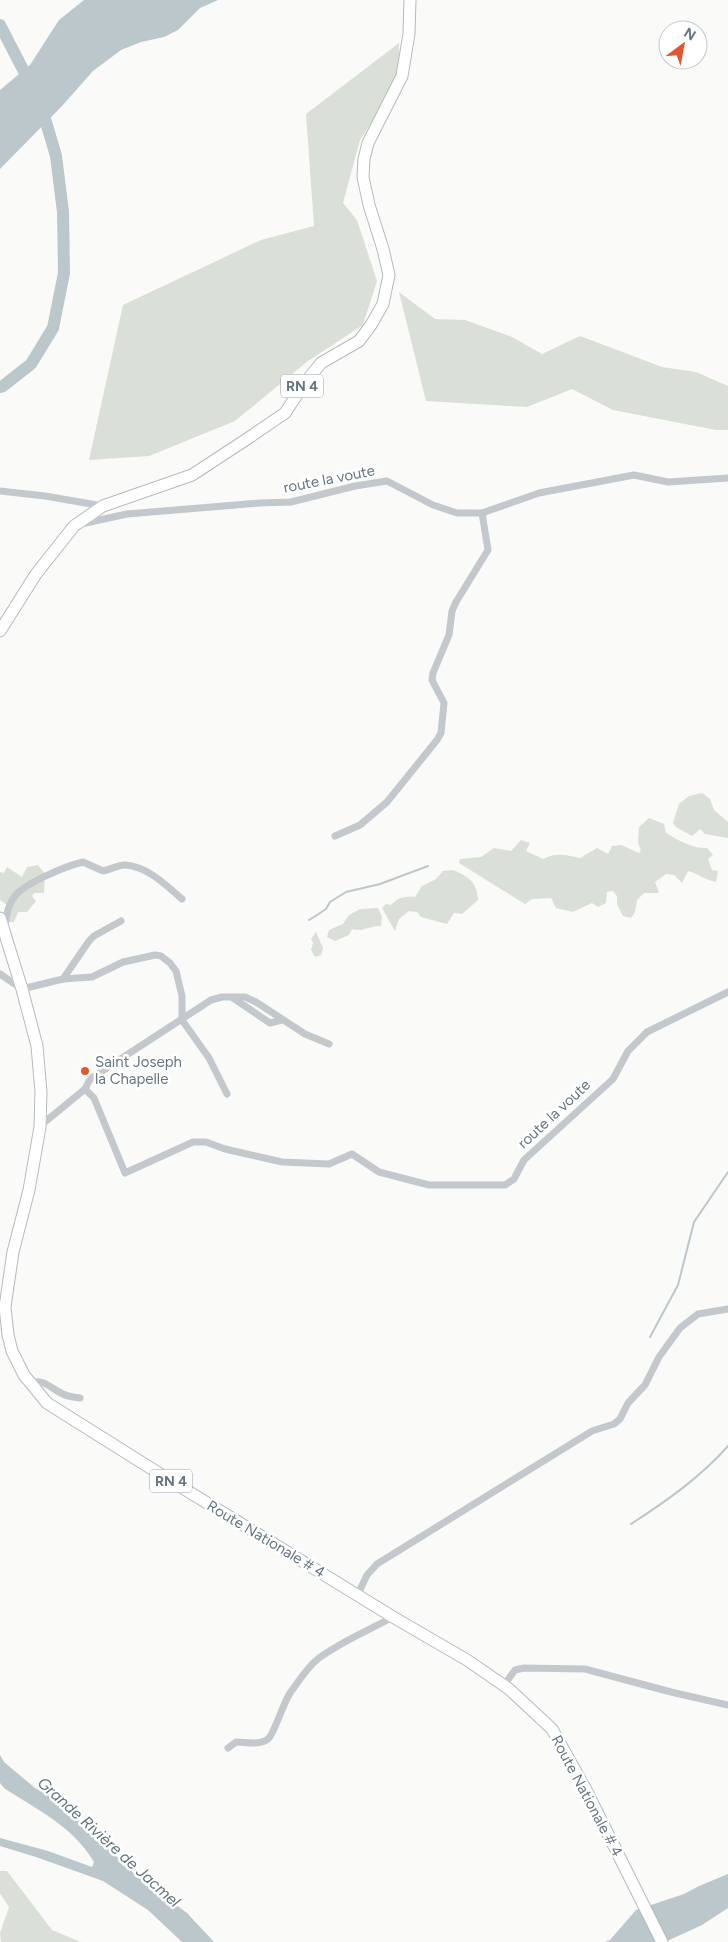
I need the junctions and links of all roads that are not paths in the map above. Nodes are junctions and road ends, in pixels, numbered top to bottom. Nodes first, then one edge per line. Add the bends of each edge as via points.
1 (410, 0) edge
2 (728, 478) edge
3 (0, 491) edge
4 (103, 506) junction
5 (482, 513) junction
6 (74, 526) junction
7 (0, 631) edge
8 (335, 836) dead end
9 (182, 898) dead end
10 (0, 918) edge
11 (121, 921) dead end
12 (4, 931) junction
13 (0, 974) edge
14 (63, 979) junction
15 (22, 988) junction
16 (728, 992) edge
17 (182, 1020) junction
18 (329, 1044) dead end
19 (85, 1089) junction
20 (227, 1094) dead end
21 (40, 1126) junction
22 (728, 1309) edge
23 (30, 1383) junction
24 (80, 1398) dead end
25 (358, 1594) junction
26 (393, 1617) junction
27 (504, 1685) junction
28 (728, 1705) edge
29 (228, 1748) dead end
30 (662, 1942) edge

1 - 4 main road, RN 4 via 409,34 402,76 368,143 364,160 362,177 388,275 383,304 371,325 359,341 321,363 285,412 247,439 192,475
2 - 5 street, route la voute via 668,482 634,475 539,493
3 - 4 street
4 - 6 main road, RN 4
5 - 6 street, route la voute via 457,513 387,482 355,486 291,502 127,514
5 - 8 street via 488,550 456,602 449,635 432,673 432,680 444,703 441,733 387,802 360,826
6 - 7 main road, RN 4 via 36,574
9 - 12 street via 141,868 124,864 103,871 83,862 57,871 14,896
10 - 12 main road, Route Nationale # 4 / RN 4
11 - 14 street via 89,941
12 - 15 main road, Route Nationale # 4 / RN 4
13 - 15 street
14 - 15 street
14 - 17 street via 92,977 123,962 160,956 176,971 182,996
15 - 21 main road, Route Nationale # 4 / RN 4 via 37,1046
16 - 19 street, route la voute via 647,1032 628,1052 613,1079 524,1160 514,1179 505,1185 429,1185 379,1172 352,1154 329,1164 282,1162 200,1141 125,1173 94,1098
17 - 18 street via 211,1000 245,998 305,1034
17 - 19 street via 93,1076
17 - 20 street via 209,1058
19 - 21 street
21 - 23 main road, Route Nationale # 4 / RN 4 via 29,1190 13,1252 5,1307 12,1351
22 - 25 street via 698,1314 680,1328 617,1423 592,1431 377,1564 367,1575
23 - 24 street via 43,1382 62,1394
23 - 25 main road, Route Nationale # 4 / RN 4 via 47,1403
25 - 26 main road, Route Nationale # 4 / RN 4
26 - 27 main road, Route Nationale # 4 / RN 4
26 - 29 street via 318,1659 286,1699 270,1737 262,1743 236,1742
27 - 28 street via 514,1670 524,1668 585,1669
27 - 30 main road, Route Nationale # 4 / RN 4 via 552,1729

